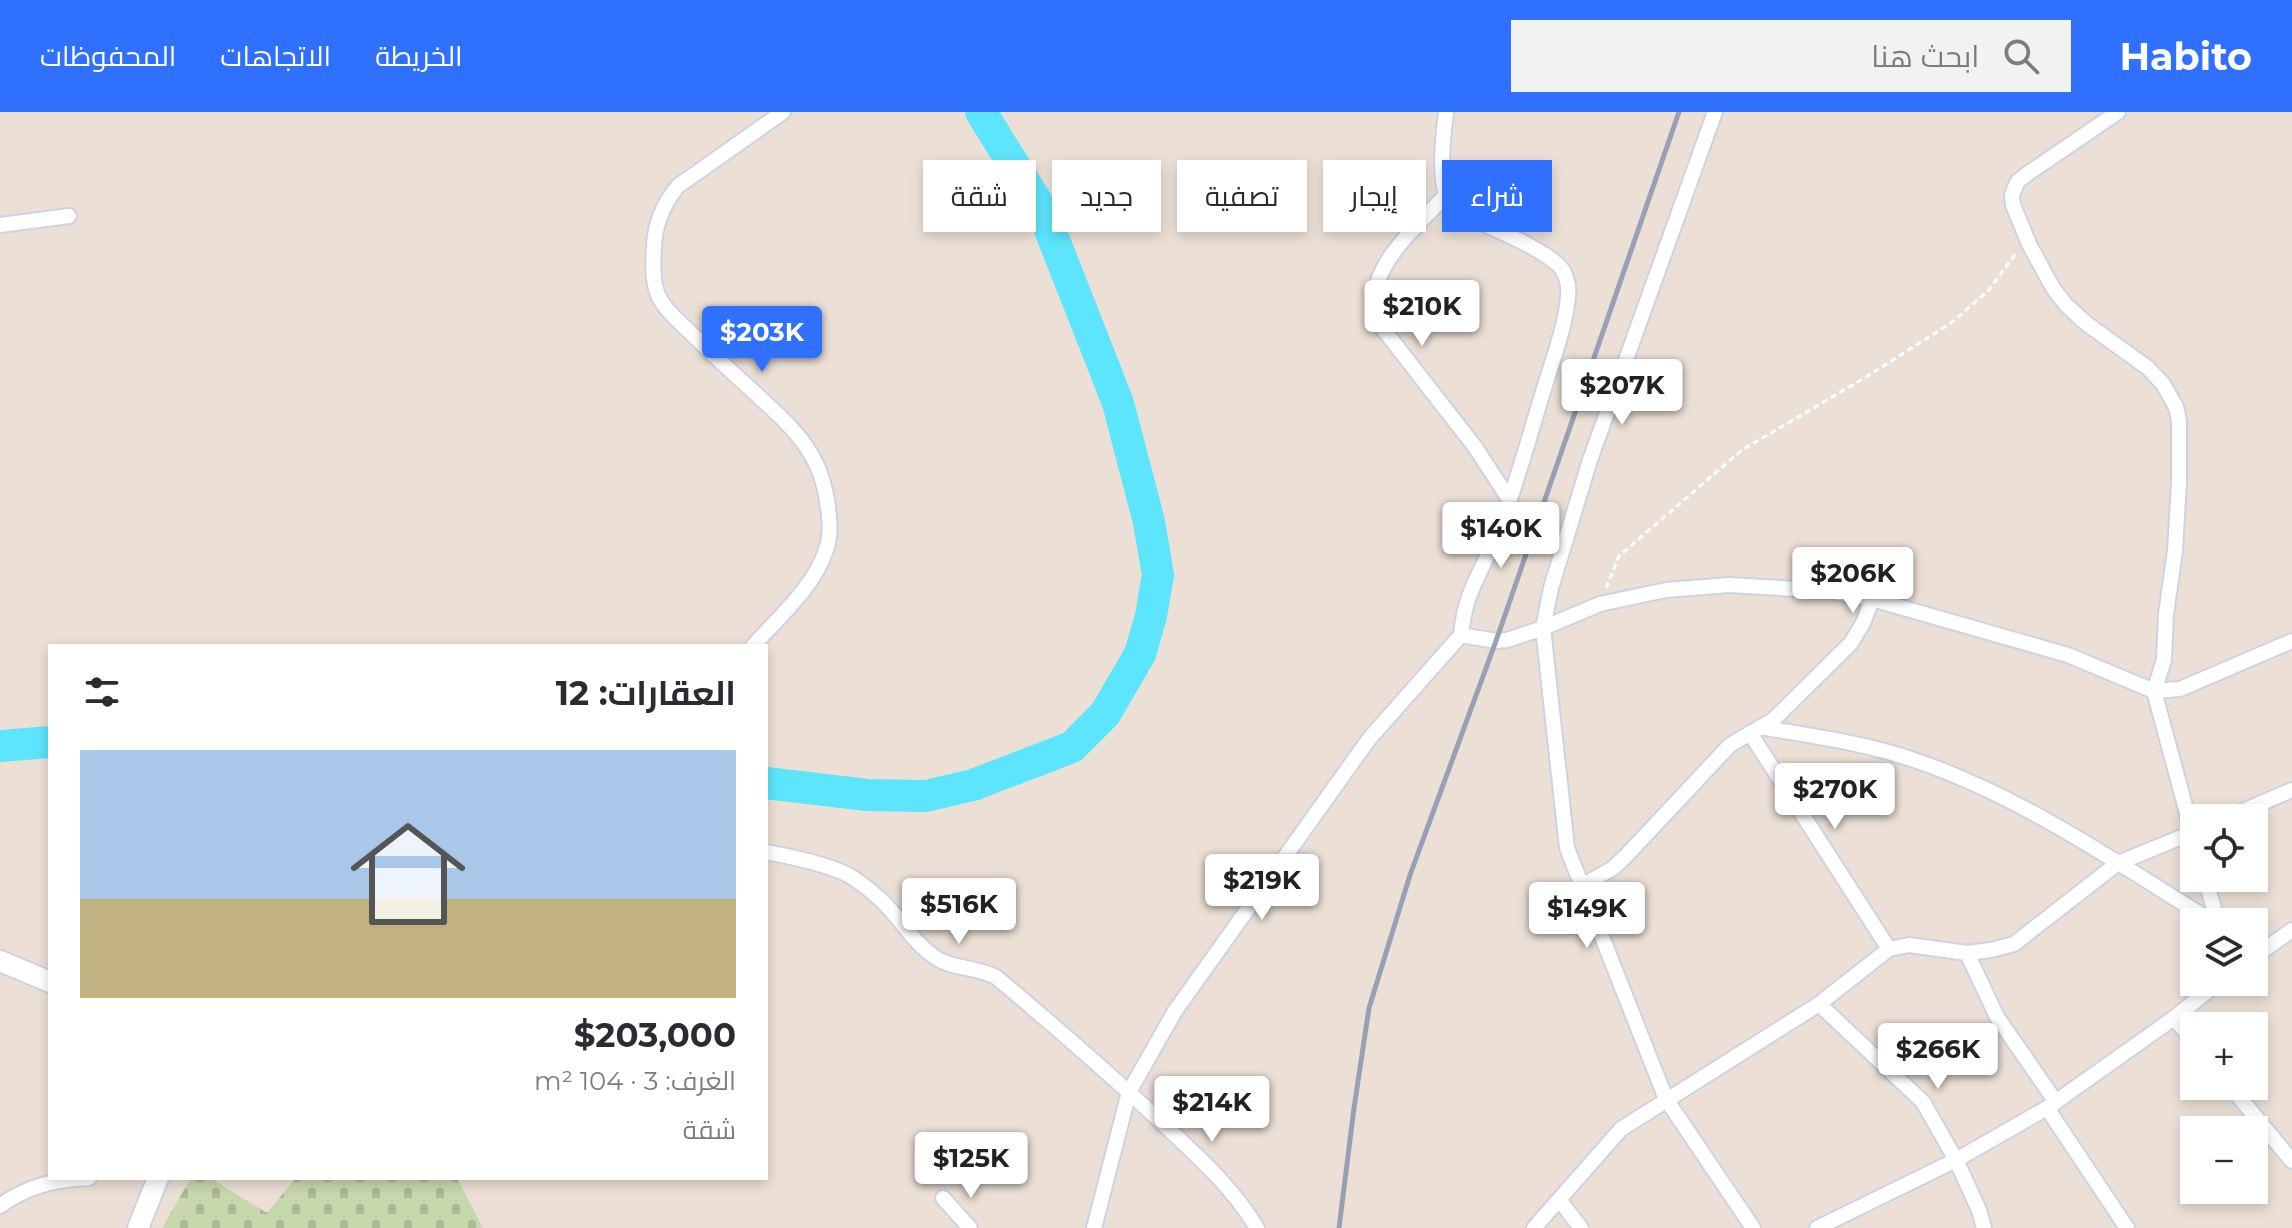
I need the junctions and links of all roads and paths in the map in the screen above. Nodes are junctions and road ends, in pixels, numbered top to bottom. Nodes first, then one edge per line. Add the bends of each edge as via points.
1 (783, 112) edge
2 (1446, 112) edge
3 (1715, 112) edge
4 (2118, 112) edge
5 (1443, 160) edge
6 (1442, 199) edge
7 (69, 216) dead end
8 (0, 225) edge
9 (1501, 232) edge
10 (2027, 239) junction
11 (1509, 499) junction
12 (1872, 599) junction
13 (1600, 604) junction
14 (1543, 628) junction
15 (1461, 635) junction
16 (2292, 641) edge
17 (755, 644) edge
18 (2154, 691) junction
19 (1755, 730) junction
20 (2292, 790) edge
21 (2185, 804) edge
22 (2260, 804) edge
23 (2180, 840) edge
24 (768, 852) edge
25 (2118, 863) junction
26 (1582, 886) junction
27 (2192, 908) edge
28 (2292, 930) edge
29 (2268, 947) edge
30 (1889, 949) junction
31 (1967, 953) junction
32 (0, 961) edge
33 (48, 981) edge
34 (2202, 996) edge
35 (1819, 1004) junction
36 (2174, 1018) junction
37 (2180, 1025) edge
38 (1129, 1092) junction
39 (1666, 1099) junction
40 (2242, 1100) edge
41 (2051, 1105) junction
42 (1956, 1160) junction
43 (2292, 1161) edge
44 (70, 1180) edge
45 (157, 1180) edge
46 (943, 1198) dead end
47 (1560, 1201) junction
48 (0, 1206) edge
49 (138, 1228) edge
50 (970, 1228) edge
51 (1094, 1228) edge
52 (1257, 1228) edge
53 (1534, 1228) edge
54 (1581, 1228) edge
55 (1753, 1228) edge
56 (1817, 1228) edge
57 (1984, 1228) edge
58 (2127, 1228) edge

1 - 17 street via 678,186 661,212 654,241 658,295 669,311 790,424 811,452 825,488 830,535 826,553 802,591
2 - 5 street
3 - 14 street via 1590,460
4 - 10 street via 2018,181 2013,205
6 - 11 street via 1382,270 1374,287 1374,310
7 - 8 street
9 - 11 street via 1562,269 1568,297
10 - 13 path via 1988,291 1951,323 1727,462 1619,556
10 - 18 street via 2066,305 2148,368 2176,407 2175,551 2164,660
11 - 15 street via 1472,584
12 - 13 street via 1729,585 1666,590
12 - 18 street via 2068,655
12 - 19 street via 1851,643 1773,720
13 - 14 street
14 - 15 street via 1496,641
14 - 26 street via 1564,831
15 - 38 street via 1369,739 1175,1011
16 - 18 street via 2180,689
18 - 21 street
19 - 25 street via 1849,743 1912,759 2038,816
19 - 26 street via 1730,745 1613,868
19 - 30 street
20 - 22 street
23 - 25 street
24 - 38 street via 849,875 937,958 996,977
25 - 27 street
25 - 31 street via 2014,944
26 - 39 street
28 - 29 street
30 - 31 street via 1909,945
30 - 35 street
31 - 41 street via 1997,1017
32 - 33 street
34 - 36 street
35 - 39 street
35 - 42 street via 1923,1102
36 - 37 street
36 - 41 street
38 - 51 street
38 - 52 street via 1212,1169
39 - 47 street via 1621,1129
39 - 55 street
40 - 43 street
41 - 42 street
41 - 58 street
42 - 56 street
42 - 57 street
44 - 48 street via 29,1189
45 - 49 street
46 - 50 street
47 - 53 street
47 - 54 street

